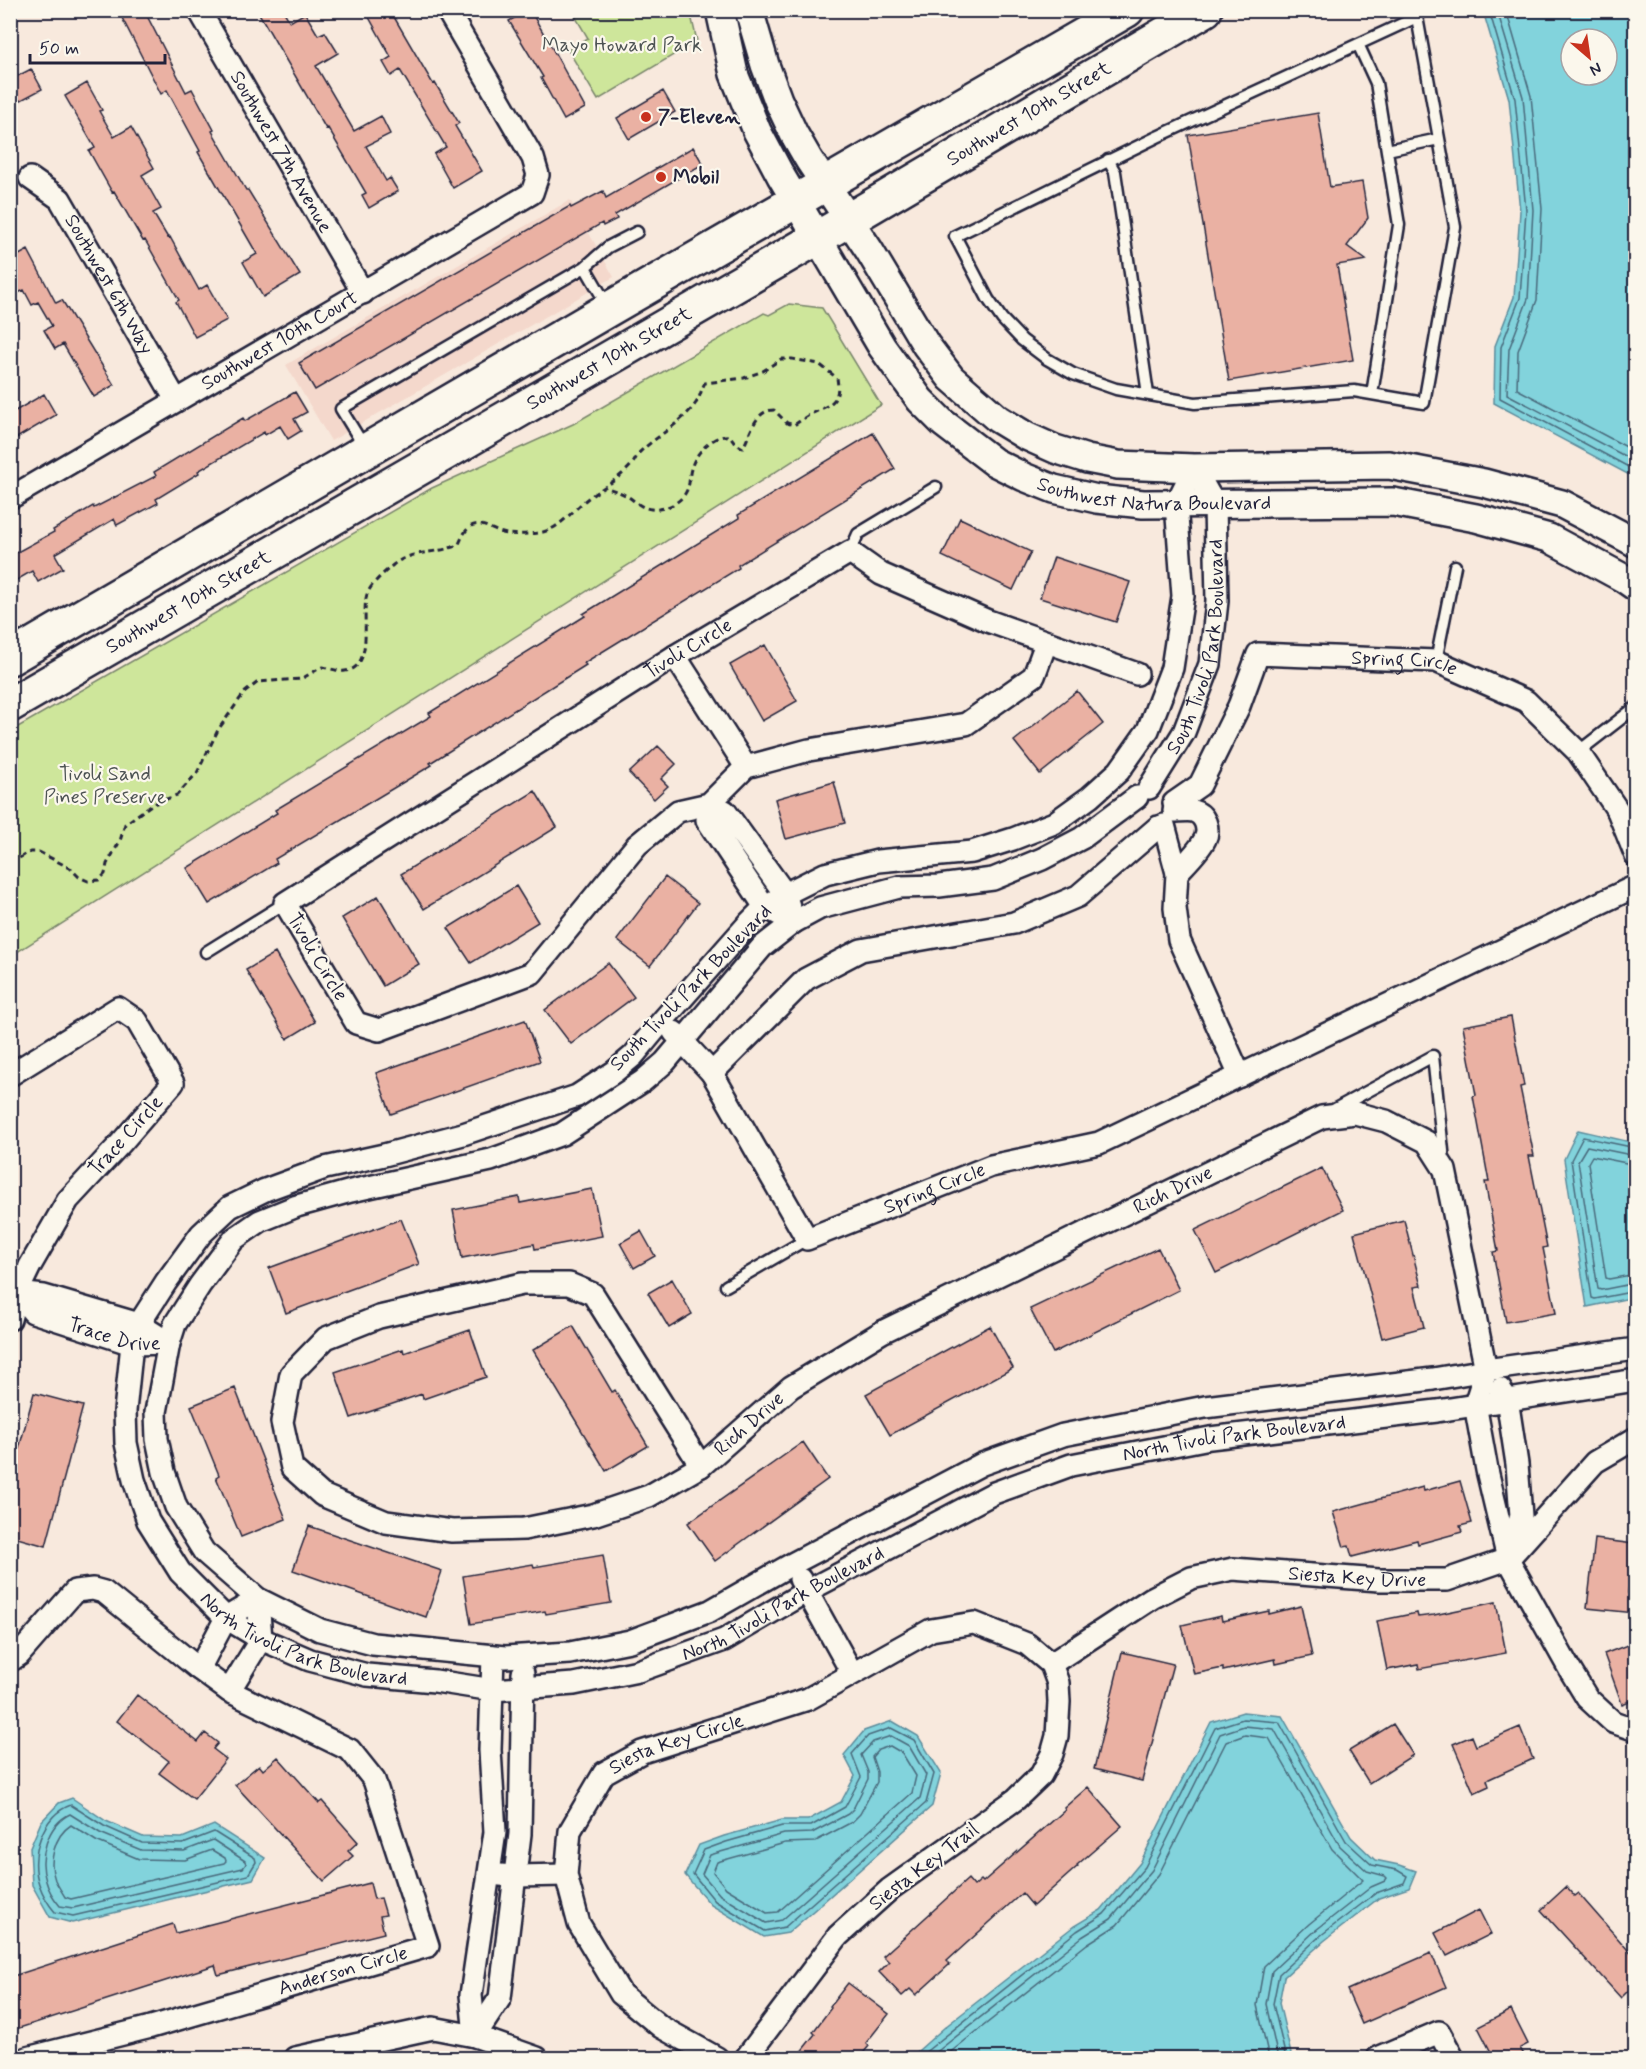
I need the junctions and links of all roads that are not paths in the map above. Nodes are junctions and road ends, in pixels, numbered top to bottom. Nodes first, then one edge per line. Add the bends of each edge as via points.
1 (200, 10) edge
2 (447, 10) edge
3 (720, 10) edge
4 (749, 10) edge
5 (1127, 10) edge
6 (1205, 10) edge
7 (1358, 44) junction
8 (1439, 139) junction
9 (1387, 150) junction
10 (1108, 160) junction
11 (30, 178) dead end
12 (826, 184) junction
13 (796, 200) junction
14 (850, 219) junction
15 (636, 232) dead end
16 (818, 237) junction
17 (585, 267) junction
18 (363, 293) junction
19 (609, 309) junction
20 (1148, 394) junction
21 (1372, 394) junction
22 (176, 400) junction
23 (366, 451) junction
24 (1194, 468) junction
25 (936, 487) dead end
26 (10, 498) edge
27 (1176, 504) junction
28 (1215, 505) junction
29 (1635, 543) edge
30 (850, 552) junction
31 (1455, 567) dead end
32 (1635, 587) edge
33 (1046, 643) junction
34 (675, 656) junction
35 (10, 658) edge
36 (1436, 661) junction
37 (1137, 674) dead end
38 (10, 705) edge
39 (1635, 707) edge
40 (1578, 752) junction
41 (746, 767) junction
42 (1119, 771) junction
43 (1142, 793) junction
44 (709, 804) junction
45 (1167, 817) junction
46 (1635, 856) edge
47 (1177, 873) junction
48 (1635, 886) edge
49 (784, 894) junction
50 (285, 903) junction
51 (765, 907) junction
52 (794, 922) junction
53 (206, 952) dead end
54 (663, 1020) junction
55 (683, 1042) junction
56 (712, 1073) junction
57 (10, 1075) edge
58 (1240, 1076) junction
59 (1322, 1117) junction
60 (1445, 1170) junction
61 (807, 1239) junction
62 (726, 1287) dead end
63 (14, 1291) edge
64 (10, 1319) edge
65 (136, 1334) junction
66 (169, 1342) junction
67 (1635, 1349) edge
68 (1486, 1370) junction
69 (1635, 1380) edge
70 (1507, 1399) junction
71 (1475, 1404) junction
72 (1179, 1413) junction
73 (1635, 1438) edge
74 (1185, 1443) junction
75 (701, 1466) junction
76 (1508, 1559) junction
77 (792, 1564) junction
78 (807, 1591) junction
79 (258, 1599) junction
80 (226, 1618) junction
81 (261, 1638) junction
82 (493, 1656) junction
83 (522, 1656) junction
84 (10, 1661) edge
85 (1051, 1664) junction
86 (199, 1669) junction
87 (852, 1673) junction
88 (524, 1687) junction
89 (493, 1690) junction
90 (229, 1691) junction
91 (1635, 1730) edge
92 (490, 1874) junction
93 (566, 1875) junction
94 (515, 1876) junction
95 (475, 2036) junction
96 (27, 2058) edge
97 (295, 2058) edge
98 (537, 2058) edge
99 (717, 2058) edge
100 (746, 2058) edge
101 (1378, 2058) edge
102 (1453, 2058) edge

1 - 18 street, Southwest 7th Avenue
2 - 18 street, Southwest 10th Court via 533,158 538,176 532,193
3 - 13 street, Southwest Natura Boulevard via 732,66 749,113
4 - 12 street, Southwest Natura Boulevard via 778,100
5 - 12 main road, Southwest 10th Street
6 - 14 main road, Southwest 10th Street
7 - 8 lane via 1417,17
7 - 9 lane via 1376,83
7 - 10 lane
8 - 9 lane
8 - 21 lane via 1455,227 1424,403
9 - 21 lane via 1399,225
10 - 20 lane via 1115,172
10 - 20 lane via 955,236 988,299 1022,340 1073,374 1116,389
11 - 22 street, Southwest 6th Way via 60,199
12 - 13 main road, Southwest 10th Street
12 - 14 street, Southwest Natura Boulevard
13 - 16 street, Southwest Natura Boulevard
13 - 19 main road, Southwest 10th Street
14 - 16 main road, Southwest 10th Street
14 - 24 street, Southwest Natura Boulevard via 939,364 998,419 1046,445 1087,459 1118,465
15 - 17 lane
16 - 27 street, Southwest Natura Boulevard via 900,374 920,400 978,452 1054,489 1098,499
16 - 38 main road, Southwest 10th Street
17 - 19 lane
17 - 23 lane via 341,409
18 - 22 street, Southwest 10th Court
19 - 23 main road, Southwest 10th Street
20 - 21 lane via 1195,403 1354,391
22 - 26 street, Southwest 10th Court
23 - 35 main road, Southwest 10th Street
24 - 27 street
24 - 28 street, South Tivoli Park Boulevard
24 - 29 street, Southwest Natura Boulevard via 1389,465 1484,483 1562,504
25 - 30 lane via 858,534
27 - 28 street, Southwest Natura Boulevard
27 - 42 street, South Tivoli Park Boulevard via 1183,596 1172,668 1148,730
28 - 32 street, Southwest Natura Boulevard via 1393,502 1476,518 1548,538
28 - 43 street, South Tivoli Park Boulevard via 1217,601 1210,664 1184,732
30 - 33 street via 881,574
30 - 34 street, Tivoli Circle
31 - 36 lane
33 - 37 street
33 - 41 street via 1034,676 966,724 809,750
34 - 41 street
34 - 50 street, Tivoli Circle
36 - 40 street, Spring Circle via 1526,700
36 - 45 street, Spring Circle via 1258,654 1239,706 1200,785
39 - 40 lane
40 - 46 street, Spring Circle via 1618,811
41 - 44 street
42 - 43 street
42 - 49 street, South Tivoli Park Boulevard via 1054,823 1013,839 972,852 878,861 825,874
43 - 45 street via 1160,788 1166,791
43 - 45 street via 1134,804 1136,817 1145,826
43 - 52 street, South Tivoli Park Boulevard via 1082,838 993,879 899,887 820,909
44 - 49 street via 725,811
44 - 50 street, Tivoli Circle via 678,811 637,845 532,973 379,1030 356,1023
44 - 51 street via 707,820
45 - 47 street
45 - 47 street via 1193,811 1205,821 1207,831 1205,840
45 - 56 street, Spring Circle via 1078,896 1014,923 861,950 806,979
47 - 58 street via 1175,908 1179,940
48 - 58 street, Spring Circle
49 - 51 street, South Tivoli Park Boulevard
49 - 52 street
50 - 53 lane
51 - 52 street
51 - 54 street, South Tivoli Park Boulevard
52 - 55 street, South Tivoli Park Boulevard via 762,947
54 - 55 street
54 - 65 street, South Tivoli Park Boulevard via 633,1056 577,1096 463,1134 325,1168 230,1207 201,1234 166,1282
55 - 56 street
55 - 66 street, South Tivoli Park Boulevard via 643,1081 562,1134 491,1160 351,1191 260,1221 234,1239 175,1324
56 - 61 street
57 - 63 street, Trace Circle via 118,1008 137,1021 173,1083 68,1200
58 - 61 street, Spring Circle via 1100,1143 991,1166
59 - 60 street, Rich Drive via 1355,1113 1386,1121 1427,1142
59 - 60 lane via 1433,1056
59 - 75 street, Rich Drive via 882,1332 791,1387
60 - 68 street, Rich Drive
61 - 62 lane
63 - 64 street, Trace Circle
63 - 65 street, Trace Drive via 44,1296
65 - 66 street, Trace Drive
65 - 80 street, North Tivoli Park Boulevard via 125,1411 126,1443 137,1490 148,1521 180,1572
66 - 79 street, North Tivoli Park Boulevard via 156,1412 157,1439 176,1508 204,1552
67 - 68 street, North Tivoli Park Boulevard
68 - 70 street
68 - 71 street, Rich Drive
68 - 72 street, North Tivoli Park Boulevard
69 - 70 street, North Tivoli Park Boulevard
70 - 71 street, North Tivoli Park Boulevard
70 - 76 street via 1518,1464 1521,1516
71 - 74 street, North Tivoli Park Boulevard
71 - 76 street
72 - 74 street
72 - 77 street, North Tivoli Park Boulevard via 1064,1435 982,1464
73 - 76 street, Siesta Key Drive via 1595,1462
74 - 78 street, North Tivoli Park Boulevard via 1071,1465 994,1493
75 - 75 street, Rich Drive via 650,1496 593,1515 524,1529 453,1531 386,1522 322,1495 292,1468 282,1422 291,1374 326,1338 380,1317 449,1299 522,1284 569,1284 593,1294
76 - 85 street, Siesta Key Drive via 1447,1580 1379,1580 1233,1569 1191,1578 1152,1598
76 - 91 street via 1587,1698 1613,1722
77 - 78 street
77 - 83 street, North Tivoli Park Boulevard via 710,1611 630,1641 570,1653
78 - 87 street
78 - 88 street, North Tivoli Park Boulevard via 724,1640 638,1671 574,1684
79 - 80 street
79 - 81 street
79 - 82 street, North Tivoli Park Boulevard via 320,1630 373,1644
80 - 81 street, North Tivoli Park Boulevard
80 - 86 street
81 - 89 street, North Tivoli Park Boulevard via 310,1660 367,1675
81 - 90 street
82 - 83 street, North Tivoli Park Boulevard
82 - 89 street
83 - 88 street
84 - 86 street, Anderson Circle via 75,1591 93,1589 104,1592
85 - 87 street, Siesta Key Circle via 1028,1644 974,1623 931,1630
85 - 100 street, Siesta Key Trail via 1058,1683 1057,1737 1041,1775 1016,1799 890,1889 838,1936
86 - 90 street, Anderson Circle
87 - 93 street, Siesta Key Circle via 808,1699 642,1752 604,1773 570,1831
88 - 89 street, North Tivoli Park Boulevard
88 - 94 street
89 - 92 street via 490,1750 495,1832
90 - 96 street, Anderson Circle via 350,1750 374,1780 428,1946 151,2027
92 - 94 street
92 - 95 street via 471,1995
93 - 94 street
93 - 99 street, Siesta Key Circle via 579,1924 621,1994 661,2026
94 - 95 street via 500,1998
95 - 97 street via 433,2028
95 - 98 street
101 - 102 street via 1439,2032

